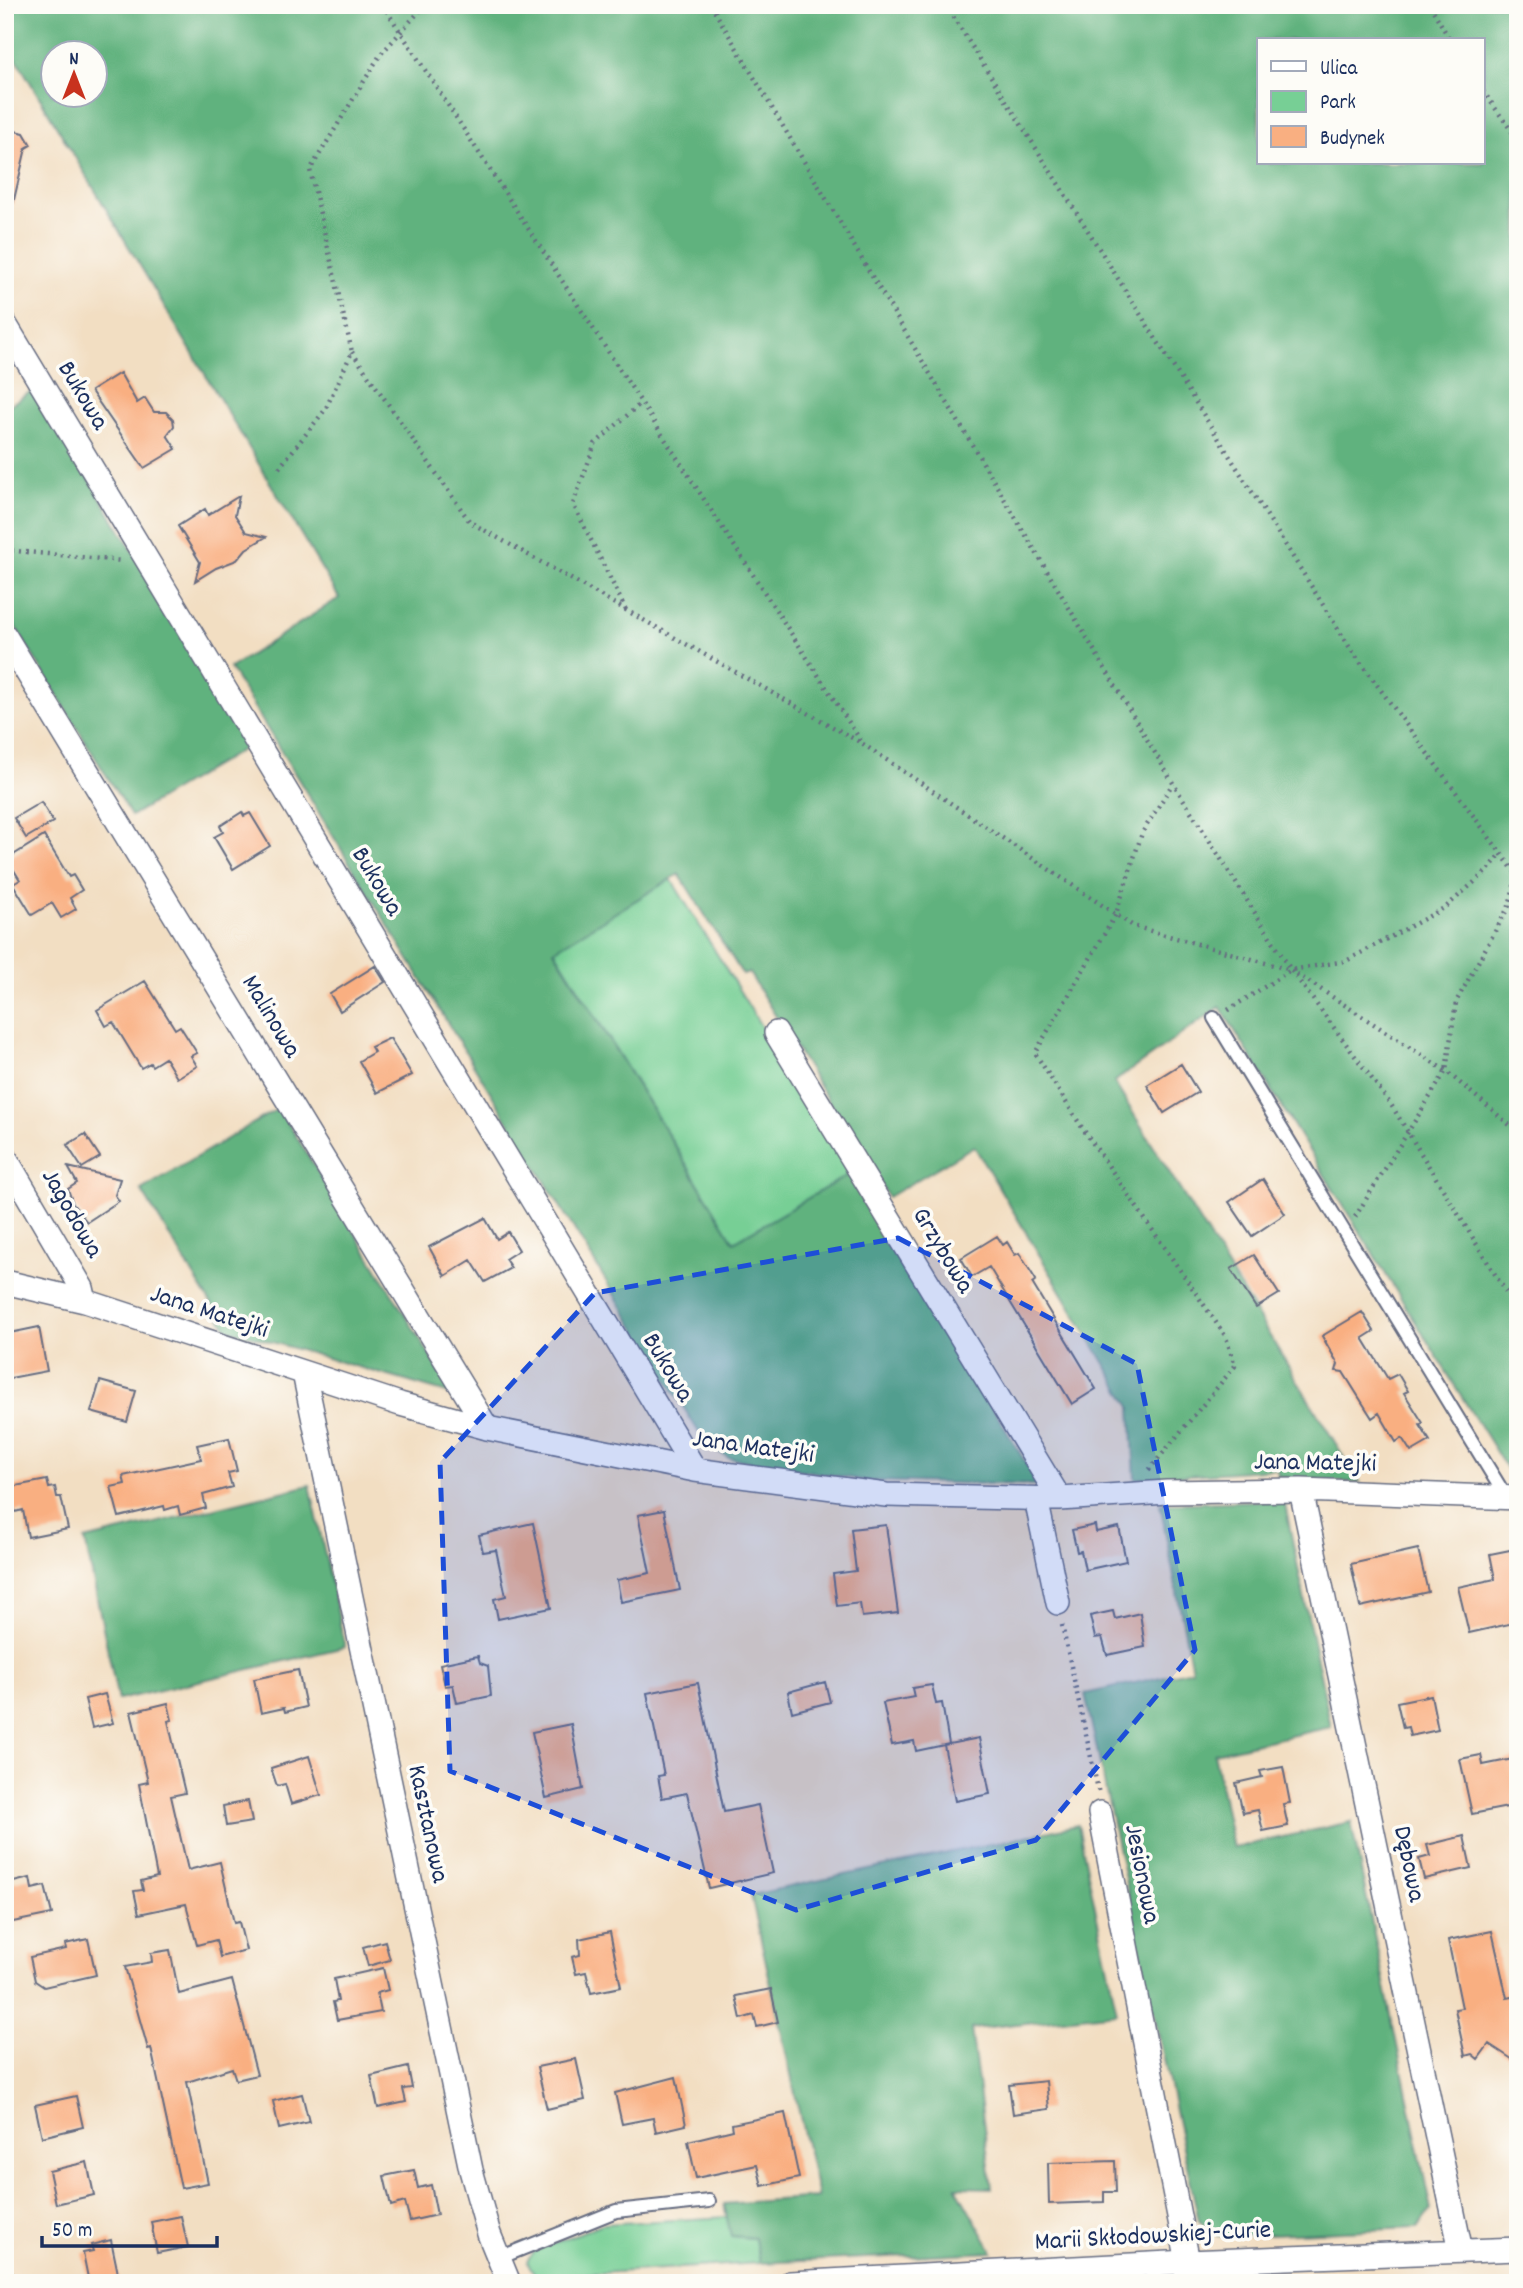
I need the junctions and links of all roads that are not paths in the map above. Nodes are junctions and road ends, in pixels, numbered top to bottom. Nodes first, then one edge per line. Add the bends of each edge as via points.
1 (5, 324) edge
2 (5, 636) edge
3 (1214, 1018) road end
4 (776, 1033) dead end
5 (5, 1157) edge
6 (5, 1282) edge
7 (85, 1301) junction
8 (304, 1374) junction
9 (487, 1428) junction
10 (695, 1470) junction
11 (1301, 1490) junction
12 (1512, 1498) edge
13 (1036, 1499) junction
14 (1060, 1499) junction
15 (1058, 1604) road end
16 (1100, 1813) road end
17 (709, 2201) dead end
18 (1518, 2249) edge
19 (1461, 2251) junction
20 (499, 2258) junction
21 (1188, 2262) junction
22 (1021, 2277) edge
23 (509, 2283) edge
24 (790, 2283) edge

1 - 10 street, Bukowa
2 - 9 street, Malinowa
3 - 12 lane
4 - 14 street, Grzybowa
5 - 7 street, Jagodowa via 82,1288
6 - 7 street, Jana Matejki
7 - 8 street, Jana Matejki
8 - 9 street, Jana Matejki
8 - 20 street, Kasztanowa via 471,2170
9 - 10 street, Jana Matejki
10 - 13 street, Jana Matejki via 886,1496
11 - 12 street, Jana Matejki
11 - 14 street, Jana Matejki
11 - 19 street, Dębowa
13 - 14 street, Jana Matejki
13 - 15 street
16 - 21 street, Jesionowa
17 - 20 lane via 616,2211
18 - 19 street, Marii Skłodowskiej-Curie
19 - 21 street, Marii Skłodowskiej-Curie
20 - 23 street, Kasztanowa
21 - 22 street, Marii Skłodowskiej-Curie
22 - 24 street, Marii Skłodowskiej-Curie

